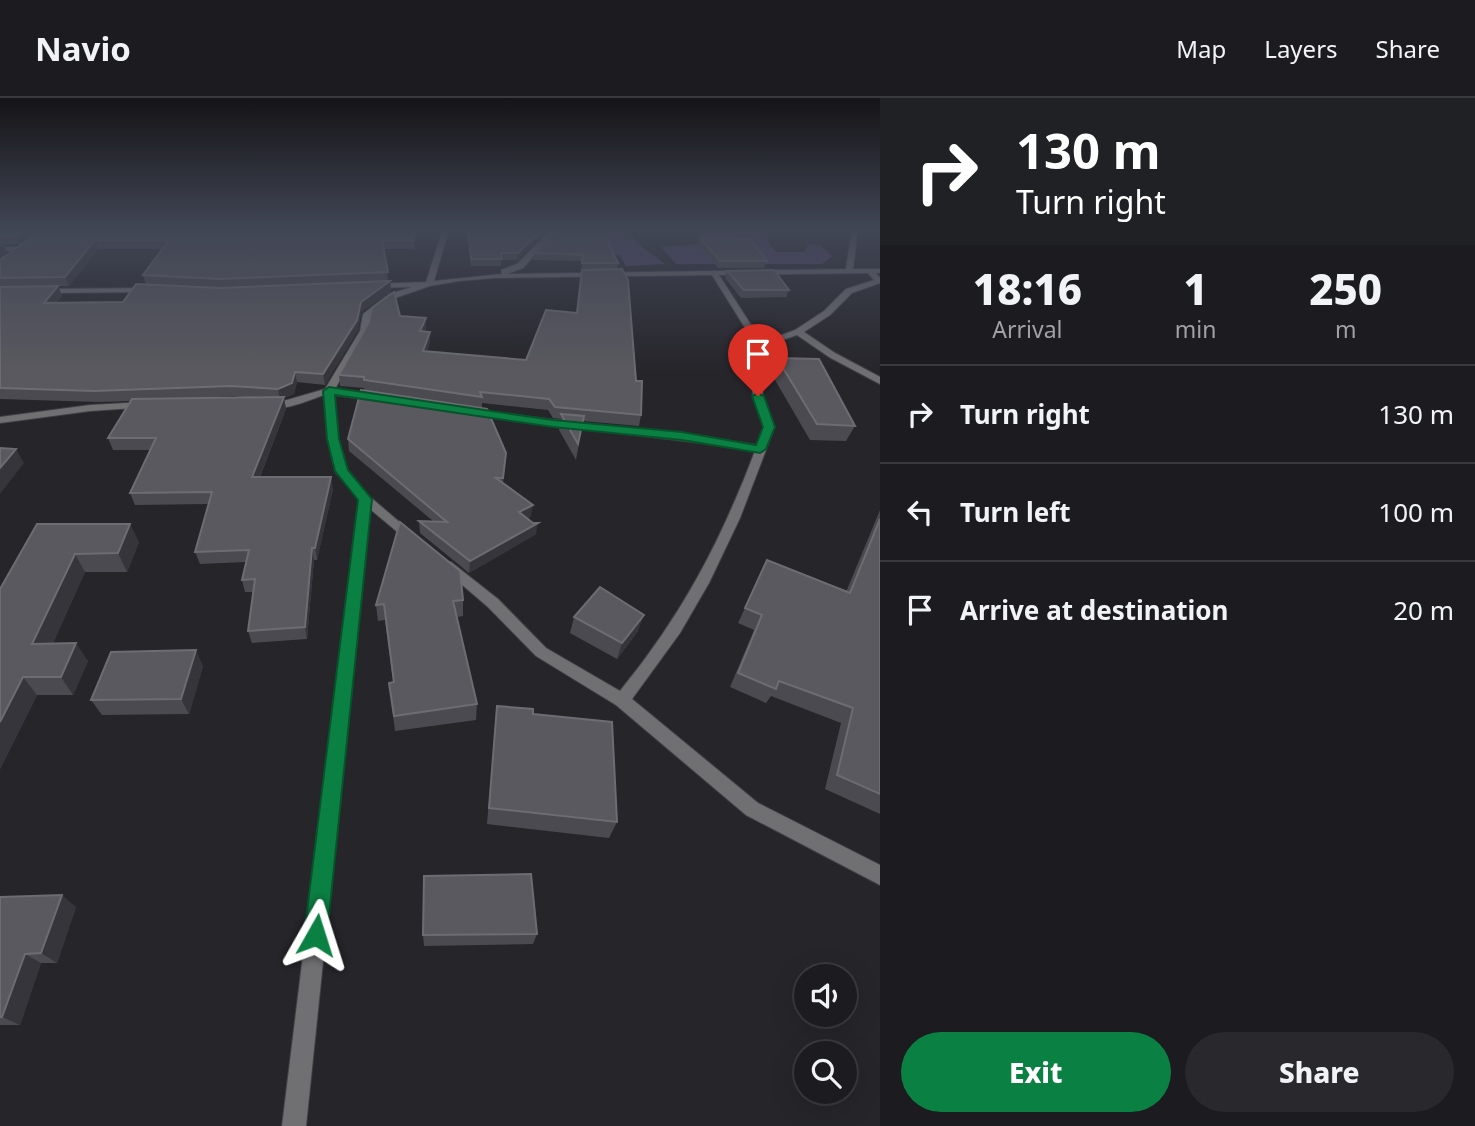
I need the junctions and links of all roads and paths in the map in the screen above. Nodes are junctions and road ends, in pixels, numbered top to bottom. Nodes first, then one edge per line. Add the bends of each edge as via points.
1 (431, 277) edge
2 (486, 277) edge
3 (717, 277) edge
4 (877, 277) edge
5 (429, 284) junction
6 (360, 287) edge
7 (153, 290) edge
8 (28, 291) edge
9 (799, 332) junction
10 (753, 348) junction
11 (880, 381) edge
12 (329, 391) junction
13 (391, 399) edge
14 (158, 404) edge
15 (257, 404) edge
16 (461, 410) edge
17 (0, 420) edge
18 (760, 449) junction
19 (365, 499) junction
20 (419, 543) edge
21 (440, 560) edge
22 (622, 700) junction
23 (880, 875) edge
24 (294, 1126) edge

1 - 5 street
2 - 5 street
3 - 10 street via 751,331
4 - 9 street via 879,281 849,291
5 - 6 street
5 - 12 street via 392,296 366,316 364,331
7 - 8 street
9 - 10 street
9 - 11 street
10 - 18 street via 758,396 769,427
12 - 13 street
12 - 15 street via 280,405
12 - 19 street via 341,471
14 - 17 street
16 - 18 street
18 - 22 street via 727,533 692,603 659,655
19 - 20 street
19 - 24 street
21 - 22 street via 494,603 541,652
22 - 23 street via 752,809

